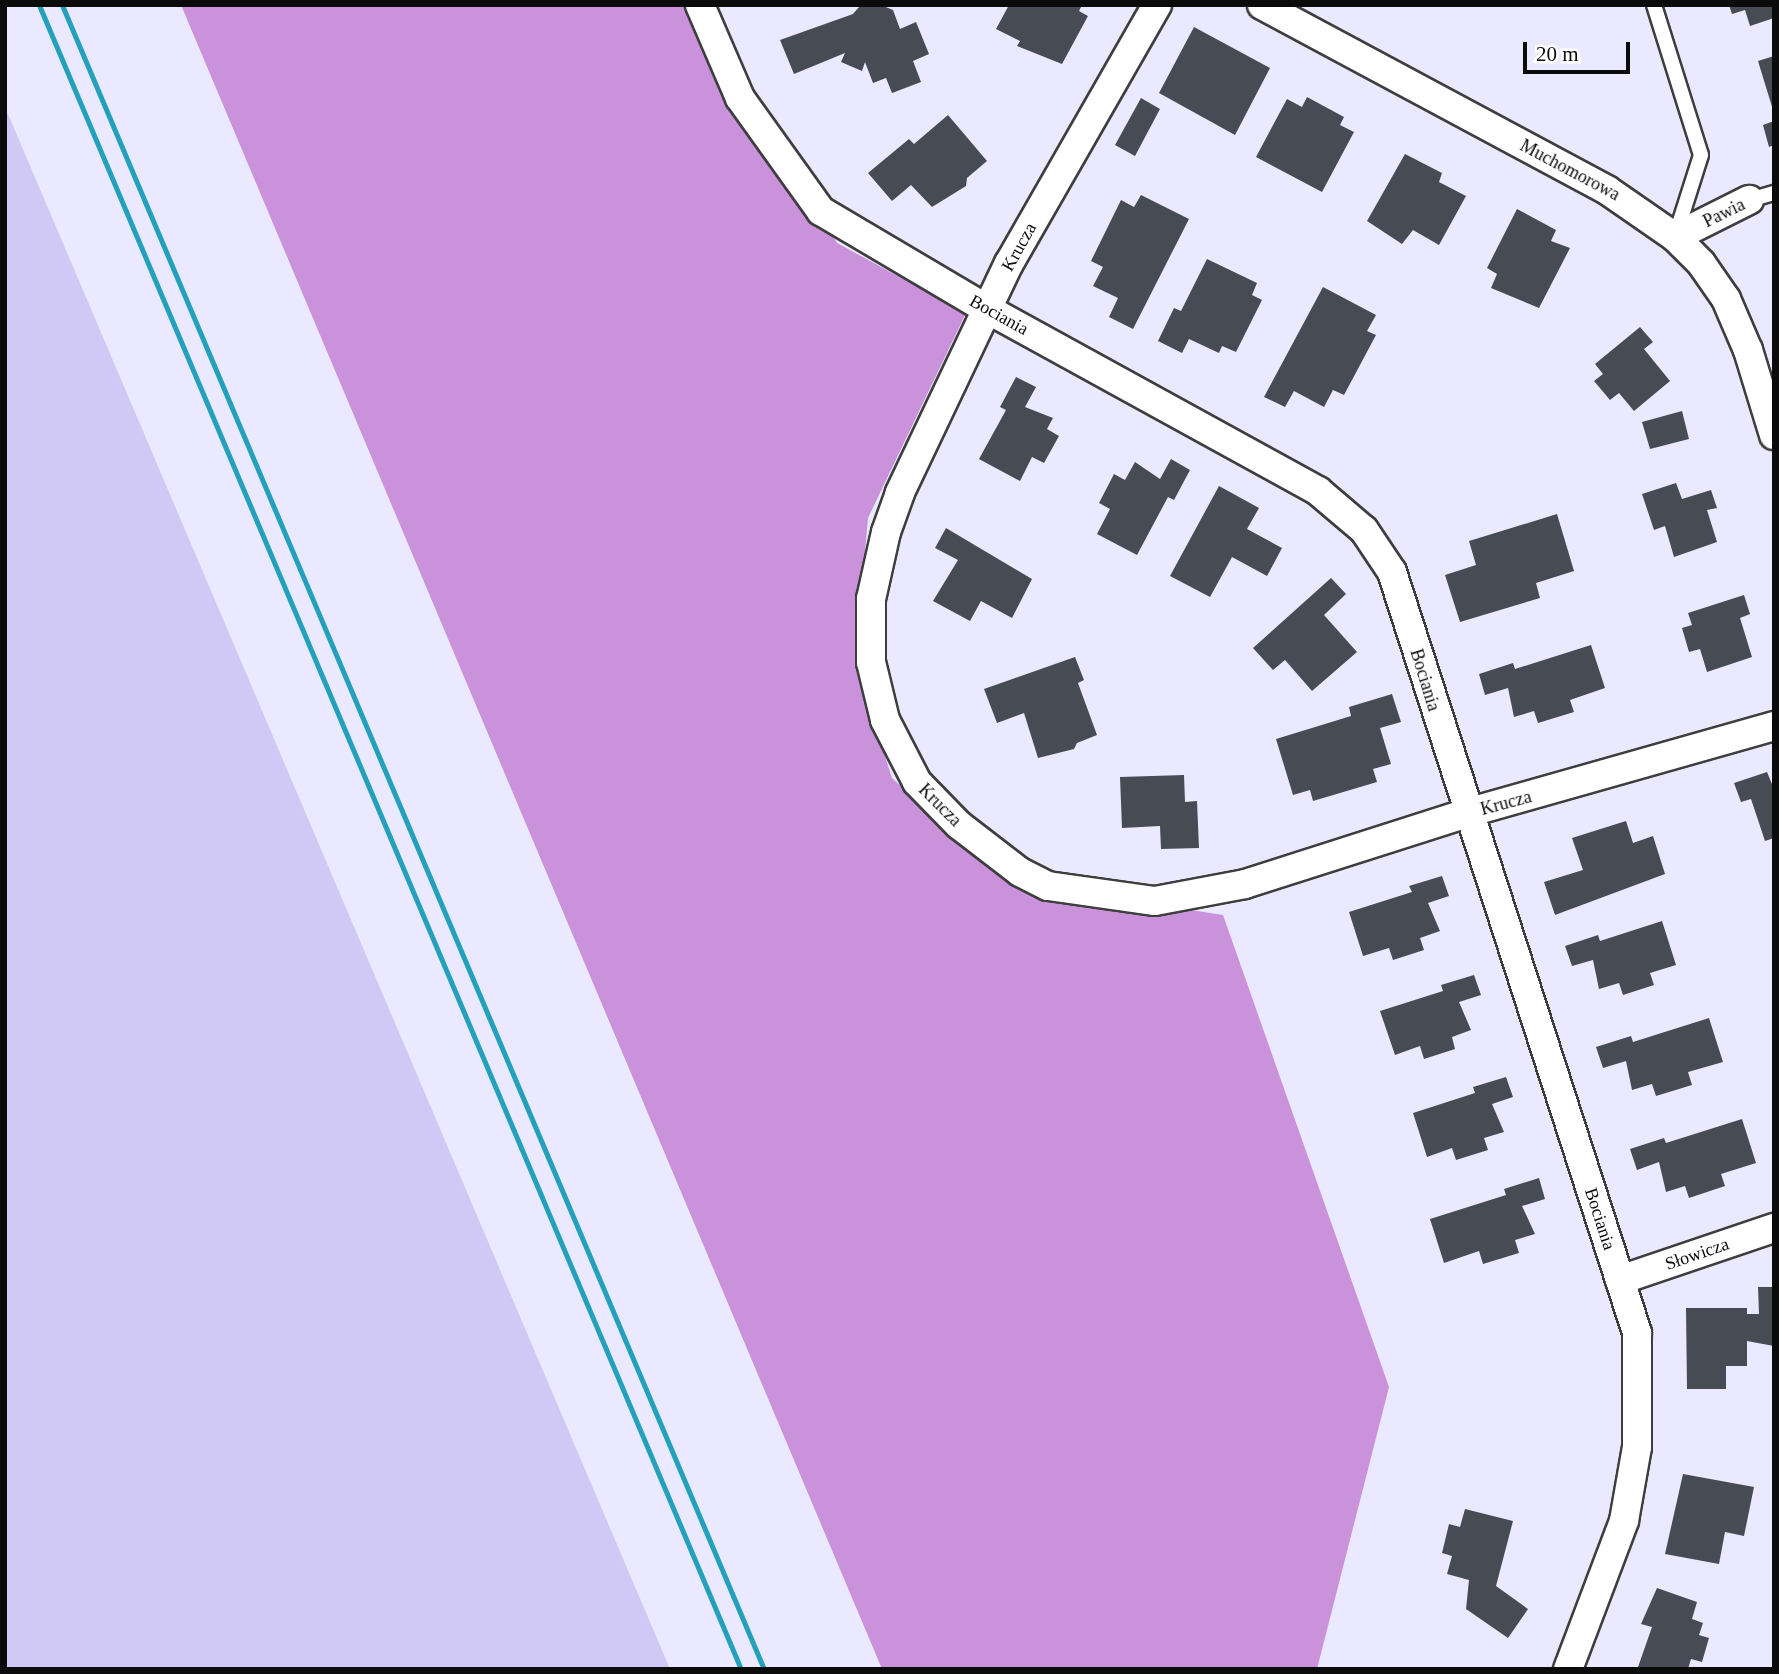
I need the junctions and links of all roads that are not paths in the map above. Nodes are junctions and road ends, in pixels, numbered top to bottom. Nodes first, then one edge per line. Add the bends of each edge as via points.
1 (700, 5) edge
2 (1157, 5) edge
3 (1262, 5) edge
4 (1654, 5) edge
5 (1761, 197) edge
6 (1675, 237) junction
7 (987, 309) junction
8 (1774, 435) edge
9 (1774, 726) edge
10 (1467, 813) junction
11 (1774, 1228) edge
12 (1620, 1280) junction
13 (1568, 1669) edge

1 - 7 street, Bociania via 740,98 821,211
2 - 7 street, Krucza
3 - 6 street, Muchomorowa via 1607,190
4 - 6 lane via 1701,155
5 - 6 street, Pawia
6 - 8 street, Muchomorowa via 1701,263 1726,299 1748,350
7 - 10 street, Bociania via 1318,491 1364,530 1392,572
7 - 10 street, Krucza via 900,493 876,564 868,630 871,662 885,720 916,782 959,825 1020,872 1048,886 1155,901 1245,884
9 - 10 street, Krucza
10 - 12 street, Bociania
11 - 12 street, Słowicza
12 - 13 street, Bociania via 1637,1333 1637,1447 1624,1521

